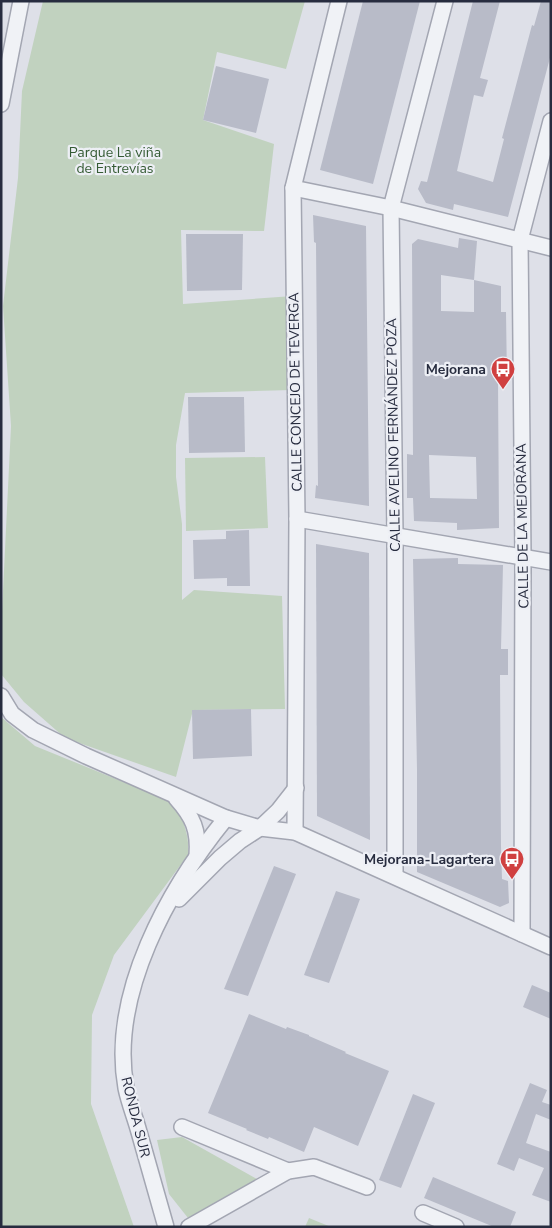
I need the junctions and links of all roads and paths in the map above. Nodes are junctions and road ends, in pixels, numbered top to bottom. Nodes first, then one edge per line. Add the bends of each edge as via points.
1 (21, 1) edge
2 (339, 1) edge
3 (445, 1) edge
4 (1, 104) edge
5 (551, 121) edge
6 (293, 188) junction
7 (391, 208) junction
8 (520, 240) junction
9 (551, 248) edge
10 (297, 519) junction
11 (394, 535) junction
12 (523, 557) junction
13 (551, 562) edge
14 (1, 696) edge
15 (296, 788) junction
16 (175, 796) junction
17 (226, 818) junction
18 (260, 828) junction
19 (295, 832) junction
20 (197, 856) junction
21 (222, 856) junction
22 (395, 876) junction
23 (160, 921) junction
24 (522, 934) junction
25 (551, 947) edge
26 (182, 1127) dead end
27 (288, 1171) junction
28 (367, 1187) dead end
29 (423, 1213) dead end
30 (166, 1227) edge
31 (189, 1227) edge
32 (456, 1227) edge

1 - 4 street
2 - 6 street, CALLE CONCEJO DE TEVERGA
3 - 7 street, CALLE AVELINO FERNÁNDEZ POZA
5 - 8 street, CALLE DE LA MEJORANA
6 - 7 street
6 - 10 street, CALLE CONCEJO DE TEVERGA
7 - 8 street
7 - 11 street, CALLE AVELINO FERNÁNDEZ POZA
8 - 9 street
8 - 12 street, CALLE DE LA MEJORANA
10 - 11 street
10 - 15 street, CALLE CONCEJO DE TEVERGA
11 - 12 street
11 - 22 street, CALLE AVELINO FERNÁNDEZ POZA
12 - 13 street
12 - 24 street, CALLE DE LA MEJORANA
14 - 16 street via 12,714 32,730
15 - 18 street
15 - 19 street, CALLE CONCEJO DE TEVERGA
16 - 17 street
16 - 20 street via 196,828
17 - 18 street
17 - 20 street, RONDA SUR
17 - 21 street, RONDA SUR via 229,831
18 - 19 street
18 - 21 street, RONDA SUR
19 - 22 street
20 - 23 street, RONDA SUR
21 - 23 street, RONDA SUR
22 - 24 street
23 - 30 street, RONDA SUR via 128,1005 123,1049 126,1088
24 - 25 street
26 - 27 street
27 - 28 street via 314,1167
27 - 31 street
29 - 32 street

